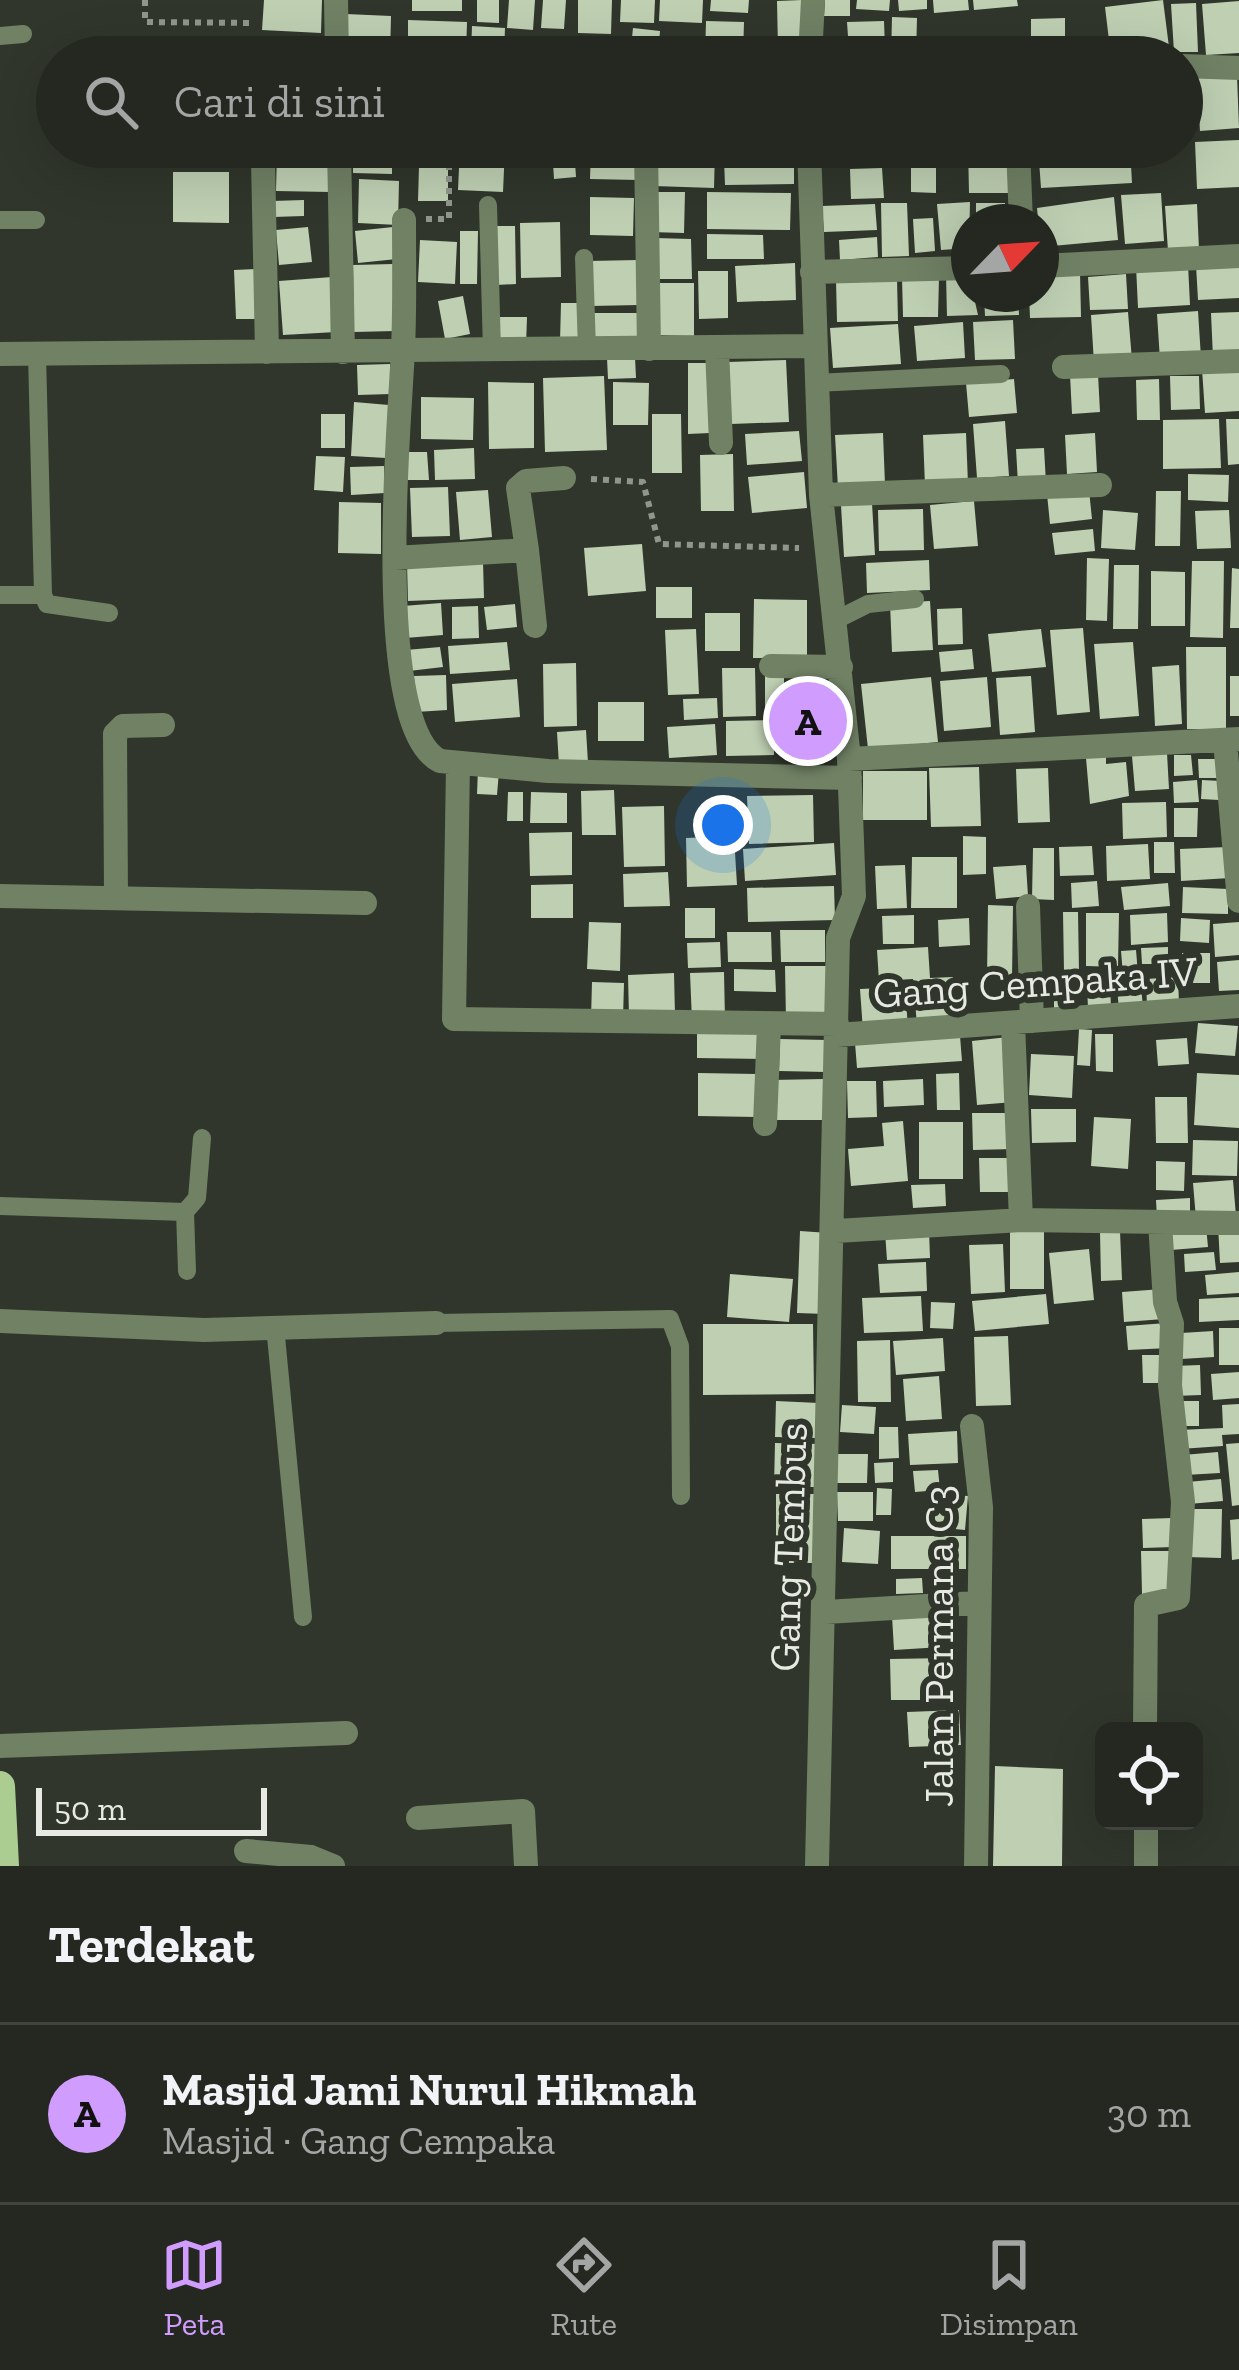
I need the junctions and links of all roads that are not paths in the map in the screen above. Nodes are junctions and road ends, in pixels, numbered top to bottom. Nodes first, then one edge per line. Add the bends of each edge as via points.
1 (336, 0) edge
2 (813, 0) edge
3 (23, 34) dead end
4 (0, 36) edge
5 (337, 36) edge
6 (811, 36) edge
7 (1203, 67) edge
8 (1239, 68) edge
9 (263, 168) edge
10 (339, 168) edge
11 (646, 168) edge
12 (810, 168) edge
13 (1019, 168) edge
14 (1020, 204) edge
15 (488, 205) dead end
16 (0, 220) edge
17 (36, 220) dead end
18 (404, 220) road end
19 (1239, 256) edge
20 (584, 258) dead end
21 (1059, 265) edge
22 (951, 268) edge
23 (812, 272) junction
24 (812, 346) junction
25 (649, 349) junction
26 (717, 349) junction
27 (587, 350) junction
28 (492, 351) junction
29 (267, 352) junction
30 (343, 352) junction
31 (403, 352) junction
32 (0, 354) edge
33 (37, 354) junction
34 (1239, 361) edge
35 (1064, 368) dead end
36 (1001, 374) dead end
37 (815, 383) junction
38 (721, 442) dead end
39 (564, 478) road end
40 (1100, 485) dead end
41 (821, 495) junction
42 (527, 550) junction
43 (395, 558) junction
44 (0, 595) edge
45 (43, 595) junction
46 (914, 598) dead end
47 (110, 614) dead end
48 (836, 620) junction
49 (535, 626) dead end
50 (771, 666) dead end
51 (841, 667) junction
52 (163, 725) dead end
53 (1232, 740) edge
54 (458, 764) junction
55 (850, 769) junction
56 (116, 895) junction
57 (0, 896) edge
58 (1239, 901) edge
59 (365, 903) dead end
60 (1028, 907) dead end
61 (1239, 1006) edge
62 (1023, 1022) junction
63 (769, 1025) junction
64 (837, 1029) junction
65 (765, 1124) dead end
66 (202, 1138) dead end
67 (0, 1206) edge
68 (185, 1212) junction
69 (1021, 1220) junction
70 (1160, 1222) junction
71 (1239, 1222) edge
72 (836, 1231) junction
73 (188, 1271) dead end
74 (0, 1321) edge
75 (436, 1323) joint
76 (275, 1327) junction
77 (972, 1426) dead end
78 (681, 1496) dead end
79 (976, 1603) junction
80 (826, 1612) junction
81 (303, 1617) dead end
82 (1145, 1722) edge
83 (346, 1733) dead end
84 (0, 1745) edge
85 (0, 1786) edge
86 (418, 1818) dead end
87 (1146, 1830) edge
88 (246, 1851) dead end
89 (4, 1866) edge
90 (332, 1866) edge
91 (526, 1866) edge
92 (817, 1866) edge
93 (976, 1866) edge
94 (1146, 1866) edge

1 - 5 street
2 - 6 street
3 - 4 lane
7 - 8 street
9 - 29 street
10 - 30 street
11 - 25 street
12 - 23 street, Gang Tembus
13 - 14 street
15 - 28 lane
16 - 17 lane
18 - 31 street
19 - 21 street
20 - 27 lane
22 - 23 street
23 - 24 street, Gang Tembus
24 - 26 street
24 - 37 street, Gang Tembus
25 - 26 street
25 - 27 street
26 - 38 street
27 - 28 street
28 - 31 street
29 - 30 street
29 - 33 street
30 - 31 street
31 - 43 street
32 - 33 street
33 - 45 lane
34 - 35 street
36 - 37 lane
37 - 41 street, Gang Tembus
39 - 42 street via 518,488
40 - 41 street
41 - 48 street, Gang Tembus
42 - 43 street
42 - 49 street
43 - 54 street via 397,634 413,722 426,754
44 - 45 lane
45 - 47 lane via 47,604
46 - 48 lane via 868,604
48 - 51 street, Gang Tembus
50 - 51 street
51 - 55 street, Gang Tembus
52 - 56 street via 123,726 115,734
53 - 55 street
53 - 58 street
54 - 55 street
54 - 63 street, Gang Cempaka IV via 454,1019
55 - 64 street, Gang Tembus via 854,896 838,938
56 - 57 street
56 - 59 street
60 - 62 street
61 - 62 street, Gang Cempaka IV
62 - 64 street, Gang Cempaka IV
62 - 69 street
63 - 64 street, Gang Cempaka IV
63 - 65 street
64 - 72 street, Gang Tembus
66 - 68 lane via 197,1198
67 - 68 lane
68 - 73 lane
69 - 70 street
69 - 72 street
70 - 71 street
70 - 82 street via 1183,1502 1178,1598 1146,1605
72 - 80 street, Gang Tembus
74 - 76 street
75 - 76 street
75 - 78 lane via 670,1319 680,1346
76 - 81 lane
77 - 79 street, Jalan Permana C3 via 981,1507
79 - 80 street
79 - 93 street, Jalan Permana C3
80 - 92 street, Gang Tembus
83 - 84 street
85 - 89 main road
86 - 91 street via 523,1811
87 - 94 street
88 - 90 street

